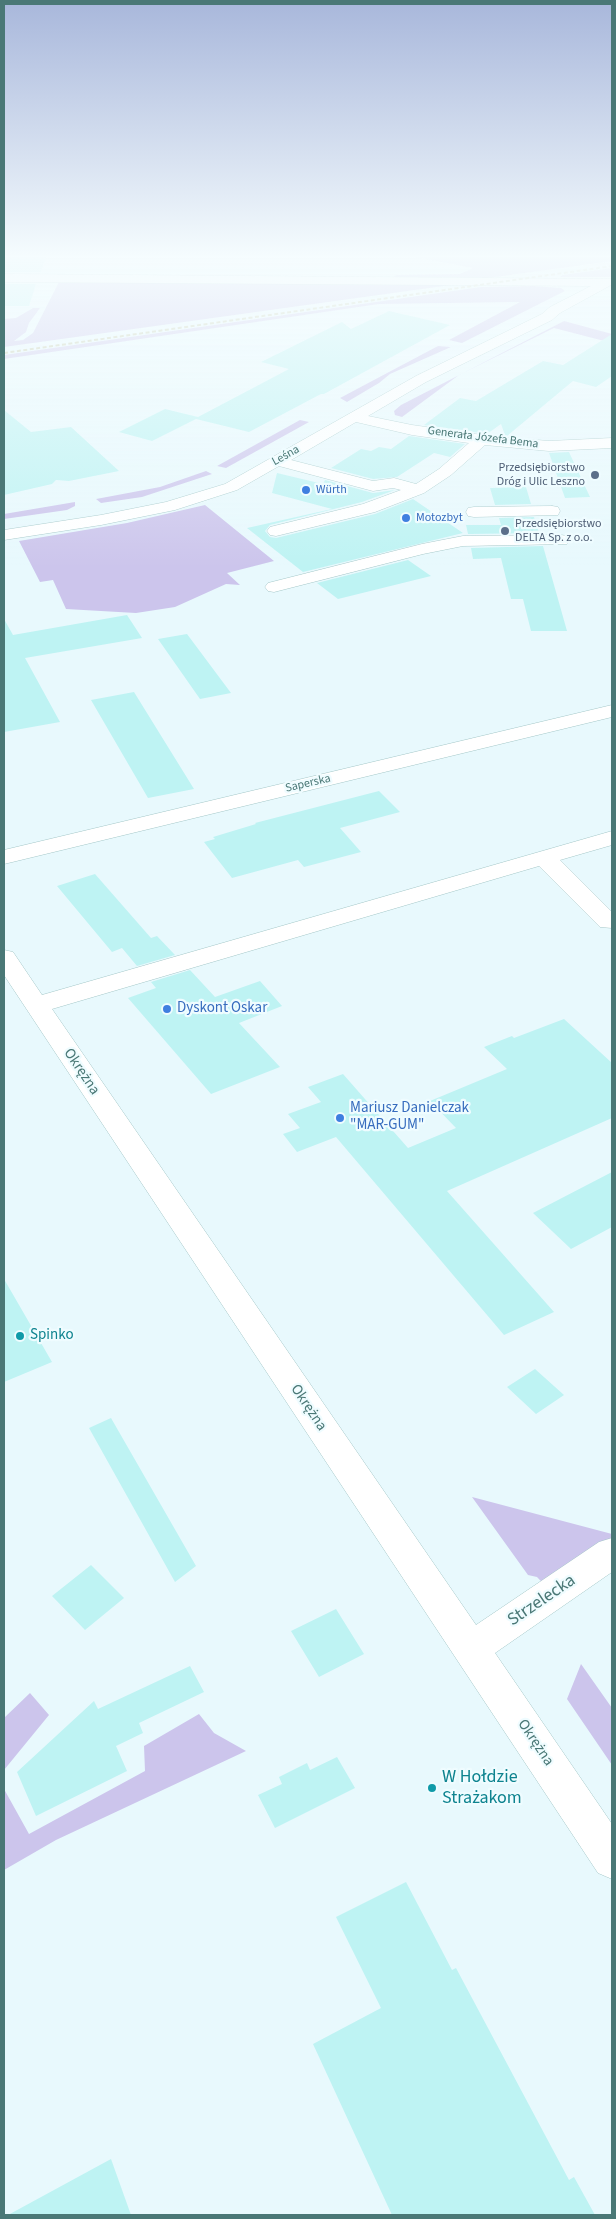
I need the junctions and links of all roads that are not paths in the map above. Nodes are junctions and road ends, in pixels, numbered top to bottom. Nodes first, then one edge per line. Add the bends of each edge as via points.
1 (457, 361) edge
2 (354, 417) junction
3 (481, 440) junction
4 (612, 443) edge
5 (277, 461) junction
6 (413, 473) dead end
7 (394, 483) junction
8 (418, 490) junction
9 (552, 511) dead end
10 (474, 512) dead end
11 (276, 531) dead end
12 (4, 535) edge
13 (562, 540) dead end
14 (274, 587) dead end
15 (612, 711) edge
16 (612, 838) edge
17 (4, 857) edge
18 (543, 857) junction
19 (609, 922) dead end
20 (4, 957) edge
21 (36, 1006) junction
22 (612, 1554) edge
23 (472, 1648) junction
24 (612, 1858) edge

1 - 2 street, Leśna
2 - 3 street, Generała Józefa Bema
2 - 5 street, Leśna
3 - 4 street, Generała Józefa Bema via 549,446
3 - 8 street via 445,472
5 - 7 street via 373,486
5 - 12 street, Leśna via 231,487 169,506
6 - 7 street
7 - 8 street
8 - 11 street via 369,508
9 - 10 street
13 - 14 street via 463,541
15 - 17 street, Saperska
16 - 18 street
18 - 19 street
18 - 21 street
20 - 21 street, Okrężna
21 - 23 street, Okrężna
22 - 23 street, Strzelecka
23 - 24 street, Okrężna

